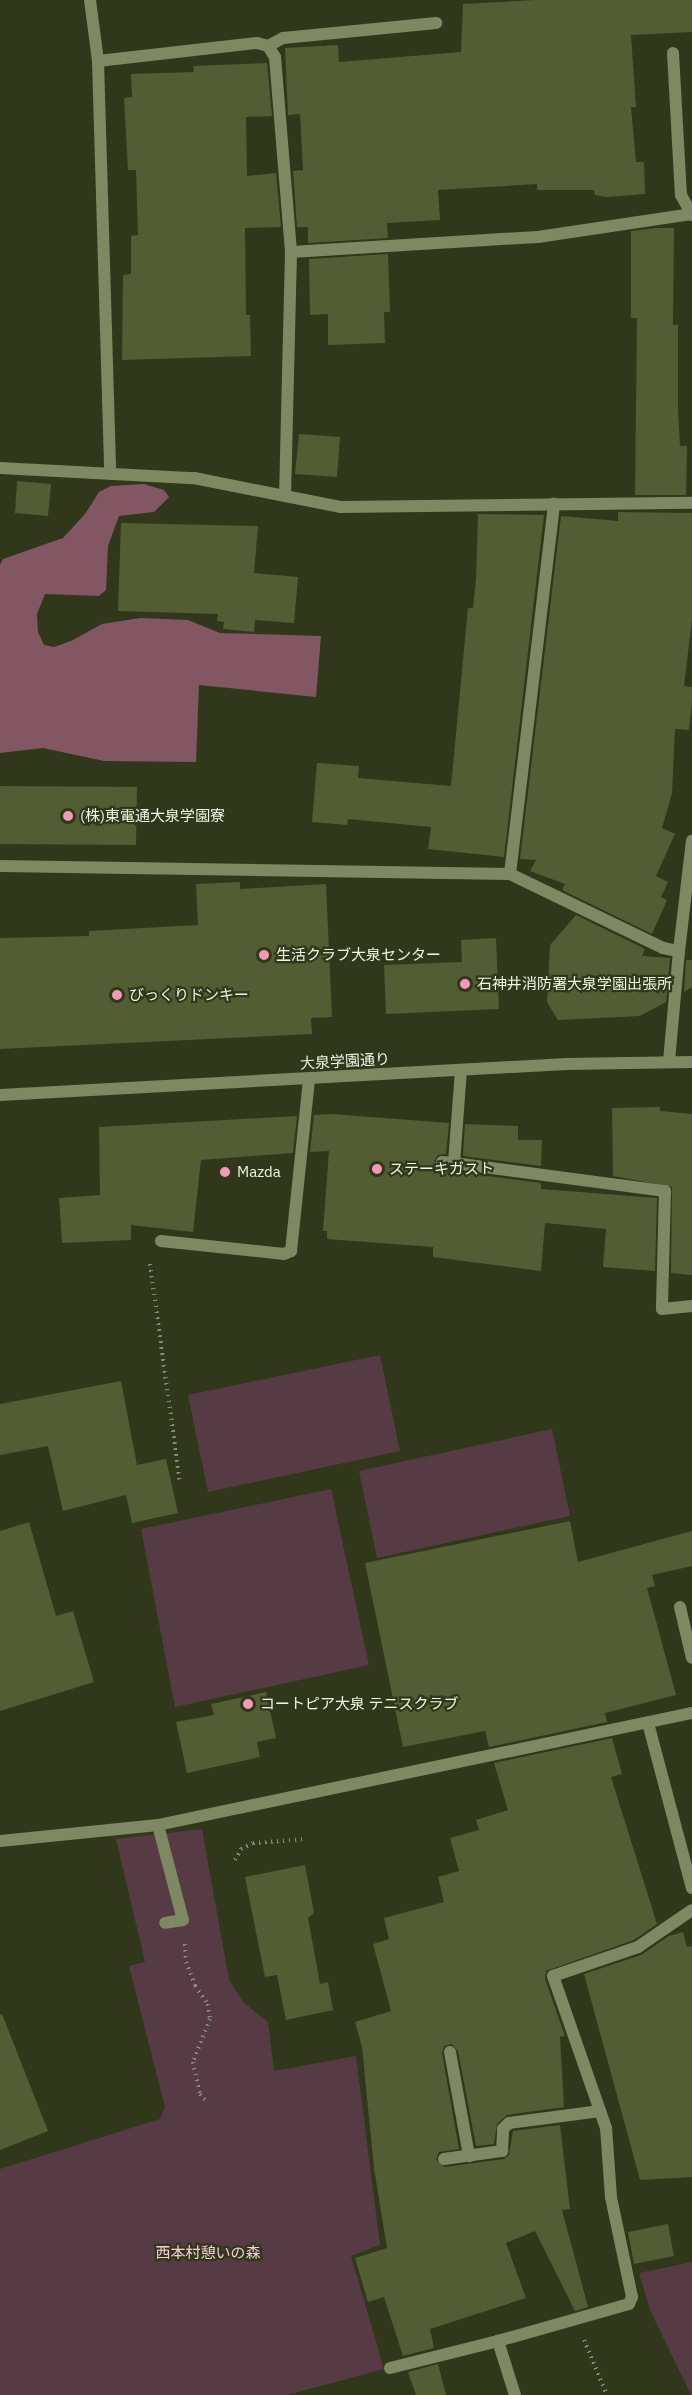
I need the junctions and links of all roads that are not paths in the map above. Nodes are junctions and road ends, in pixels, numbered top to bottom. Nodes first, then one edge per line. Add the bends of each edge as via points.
1 (90, 0) edge
2 (435, 23) dead end
3 (268, 46) junction
4 (673, 53) dead end
5 (99, 61) junction
6 (692, 214) edge
7 (291, 252) junction
8 (0, 468) edge
9 (110, 474) junction
10 (285, 495) junction
11 (692, 502) edge
12 (554, 504) junction
13 (692, 841) edge
14 (0, 866) edge
15 (510, 874) junction
16 (679, 951) junction
17 (669, 1061) junction
18 (692, 1062) edge
19 (461, 1070) junction
20 (309, 1078) junction
21 (0, 1095) edge
22 (161, 1241) road end
23 (692, 1306) edge
24 (680, 1606) dead end
25 (692, 1658) edge
26 (692, 1713) edge
27 (648, 1723) junction
28 (158, 1825) junction
29 (0, 1841) edge
30 (692, 1888) edge
31 (692, 1910) edge
32 (165, 1923) dead end
33 (450, 2052) dead end
34 (600, 2111) junction
35 (469, 2156) junction
36 (444, 2160) dead end
37 (498, 2341) junction
38 (390, 2368) dead end
39 (515, 2395) edge

1 - 5 street
2 - 3 street via 282,38
3 - 5 street
3 - 7 street via 275,57
4 - 6 street via 681,195
5 - 9 street
6 - 7 street via 537,237
7 - 10 street
8 - 9 street
9 - 10 street via 194,478
10 - 12 street via 340,507
11 - 12 street
12 - 15 street
13 - 16 street
14 - 15 street
15 - 16 street via 663,948
16 - 17 street
17 - 18 street, 大泉学園通り
17 - 19 street, 大泉学園通り
19 - 20 street, 大泉学園通り
19 - 23 street via 448,1163 664,1191 662,1309
20 - 21 street, 大泉学園通り
20 - 22 street via 291,1251 284,1254
24 - 25 street
26 - 27 street
27 - 28 street
27 - 30 street
28 - 29 street
28 - 32 street via 183,1920
31 - 34 street via 638,1947 554,1976
33 - 35 street
34 - 35 street via 509,2123 503,2128 502,2151
34 - 37 street via 606,2128 610,2197 632,2297 628,2304
35 - 36 street
37 - 38 street
37 - 39 street

